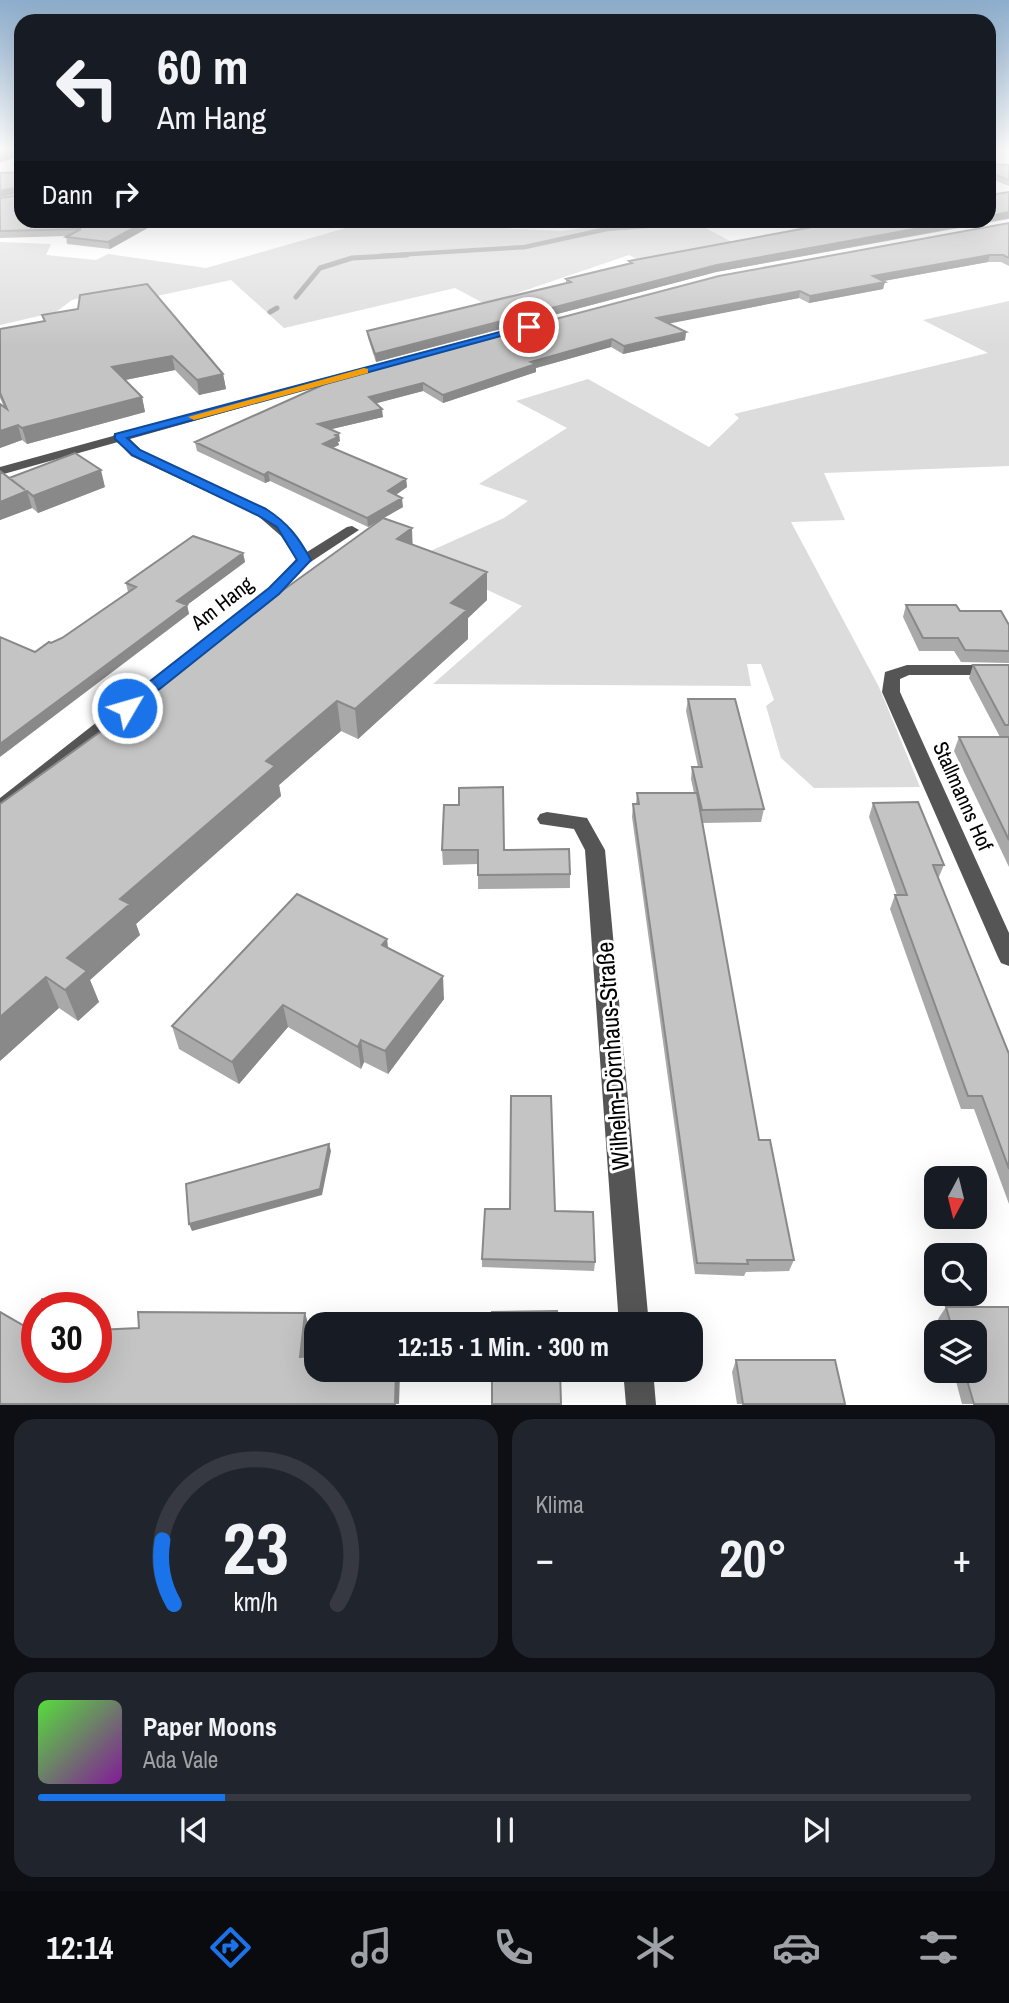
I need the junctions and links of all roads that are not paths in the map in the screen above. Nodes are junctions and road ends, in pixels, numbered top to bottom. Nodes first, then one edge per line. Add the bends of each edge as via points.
1 (369, 370) edge
2 (119, 436) junction
3 (0, 471) edge
4 (352, 530) dead end
5 (304, 560) junction
6 (1009, 670) edge
7 (0, 808) edge
8 (547, 819) dead end
9 (1009, 957) edge
10 (633, 1312) edge
11 (639, 1382) edge
12 (640, 1405) edge

1 - 2 street
2 - 3 street
2 - 5 street via 136,453 281,524
4 - 5 street, Am Hang
5 - 7 street, Am Hang via 274,591
6 - 9 street, Stallmanns Hof via 907,670 891,676 891,692
8 - 10 street, Wilhelm-Dörnhaus-Straße via 580,823 595,850
11 - 12 street

